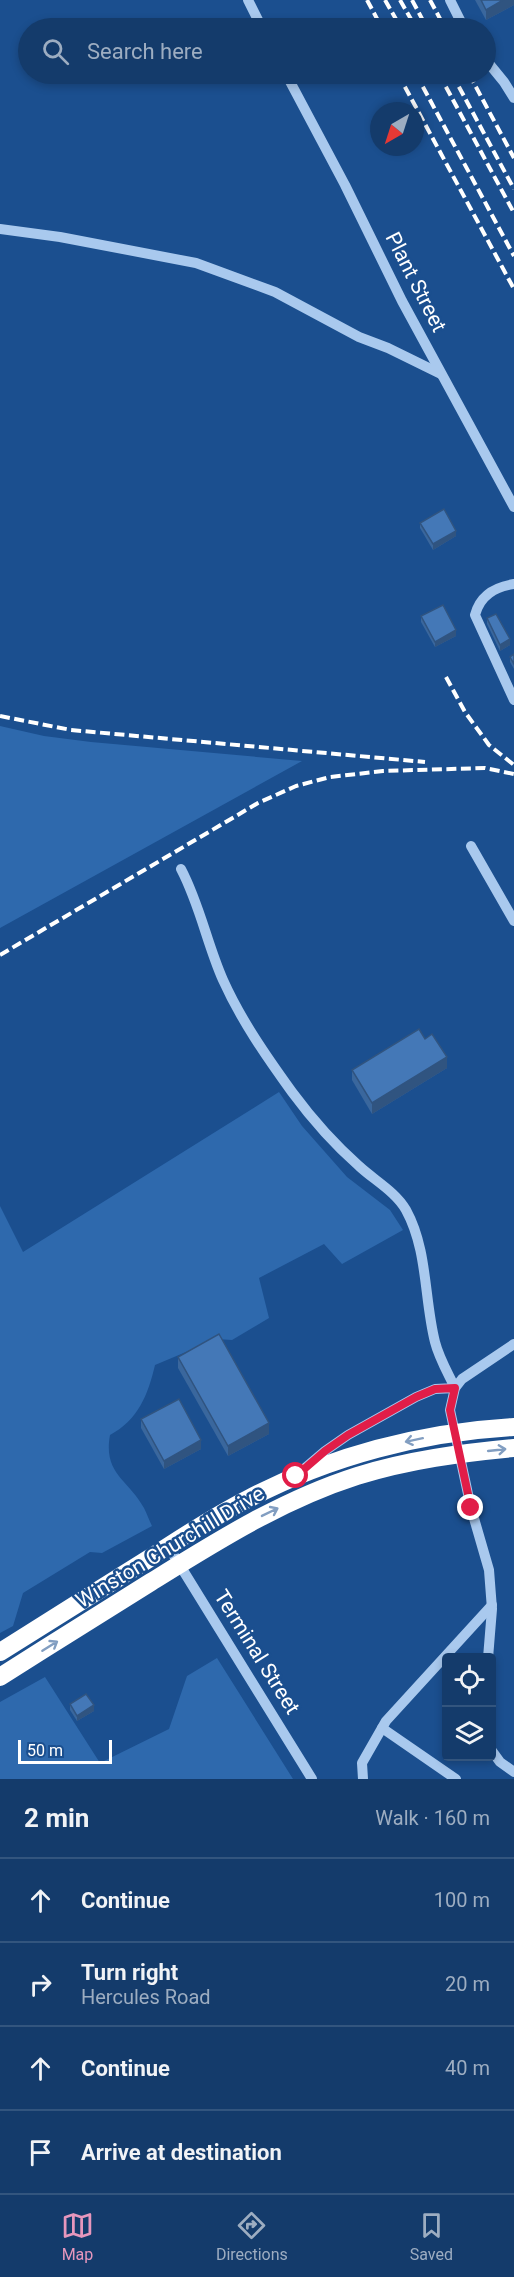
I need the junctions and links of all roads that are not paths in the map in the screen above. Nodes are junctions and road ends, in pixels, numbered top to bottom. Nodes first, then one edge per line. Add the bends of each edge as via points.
1 (248, 0) edge
2 (450, 0) edge
3 (257, 18) edge
4 (459, 18) edge
5 (496, 72) edge
6 (291, 84) edge
7 (514, 98) edge
8 (0, 229) edge
9 (442, 374) junction
10 (514, 507) edge
11 (514, 584) edge
12 (514, 700) edge
13 (471, 846) dead end
14 (182, 870) dead end
15 (514, 921) edge
16 (514, 1344) edge
17 (455, 1388) junction
18 (514, 1427) edge
19 (454, 1433) junction
20 (514, 1448) edge
21 (459, 1454) junction
22 (296, 1476) junction
23 (168, 1546) junction
24 (179, 1564) junction
25 (492, 1605) junction
26 (0, 1652) edge
27 (489, 1653) edge
28 (0, 1677) edge
29 (382, 1728) junction
30 (496, 1756) edge
31 (514, 1772) edge
32 (312, 1779) edge
33 (363, 1779) edge
34 (456, 1779) edge

1 - 3 street
2 - 4 street
5 - 7 street
6 - 9 street, Plant Street
8 - 9 street via 168,256 206,266 275,292 359,337
9 - 10 street, Plant Street
11 - 12 street via 482,598 475,615
13 - 15 street
14 - 17 street via 222,979 256,1041 316,1122 405,1209 425,1272 435,1344
16 - 17 street via 473,1370
17 - 19 street via 450,1410
17 - 22 street via 435,1389 416,1397 348,1435
18 - 19 highway, Winston Churchill Drive
19 - 21 street
19 -> 22 highway, Winston Churchill Drive via 379,1448
21 -> 20 highway, Winston Churchill Drive
24 -> 21 highway, Winston Churchill Drive via 230,1532 322,1489 387,1468
21 - 25 street via 489,1570
22 - 23 highway, Winston Churchill Drive via 210,1519
23 - 24 street, Terminal Street
23 - 26 highway, Winston Churchill Drive
28 -> 24 highway, Winston Churchill Drive
24 - 32 street, Terminal Street
25 - 27 street
25 - 29 street
29 - 33 street via 362,1763
29 - 34 street
30 - 31 street

